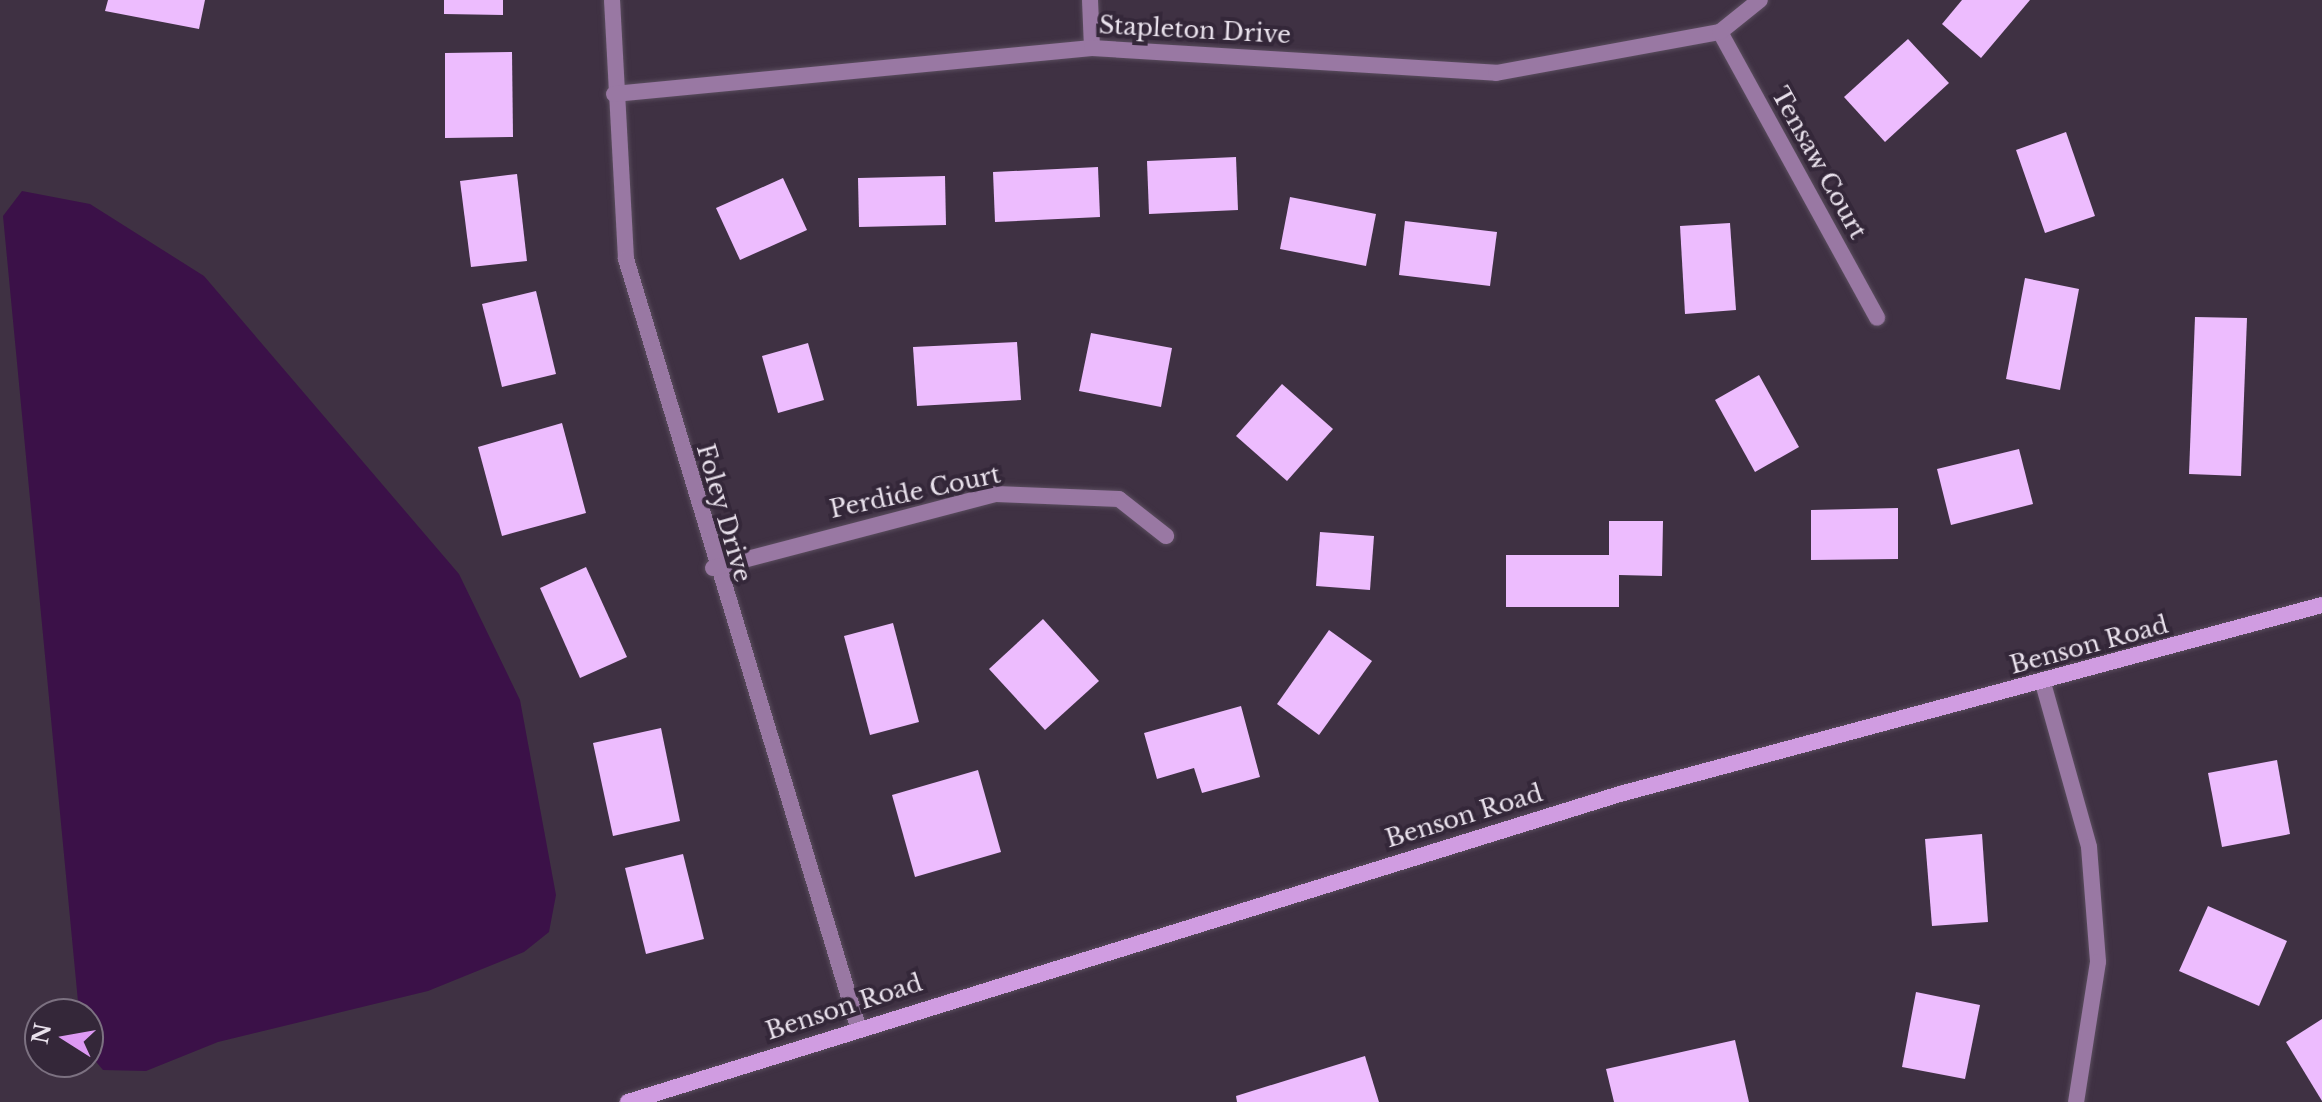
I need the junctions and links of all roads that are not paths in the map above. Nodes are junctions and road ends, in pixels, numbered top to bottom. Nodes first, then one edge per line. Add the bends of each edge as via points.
1 (612, 0) edge
2 (1090, 0) edge
3 (1760, 0) edge
4 (1720, 32) junction
5 (1092, 48) junction
6 (614, 94) junction
7 (1877, 318) dead end
8 (1166, 536) dead end
9 (713, 568) junction
10 (2322, 605) edge
11 (2043, 683) junction
12 (858, 1027) junction
13 (628, 1102) edge
14 (2076, 1102) edge

1 - 6 street, Foley Drive
2 - 5 street
3 - 4 street, Stapleton Drive
4 - 5 street, Stapleton Drive via 1496,73
4 - 7 street, Tensaw Court
5 - 6 street, Stapleton Drive
6 - 9 street, Foley Drive via 626,259
8 - 9 street, Perdide Court via 1119,499 996,494
9 - 12 street, Foley Drive
10 - 11 main road, Benson Road
11 - 12 main road, Benson Road via 1620,794
11 - 14 street via 2089,847 2098,962
12 - 13 main road, Benson Road

